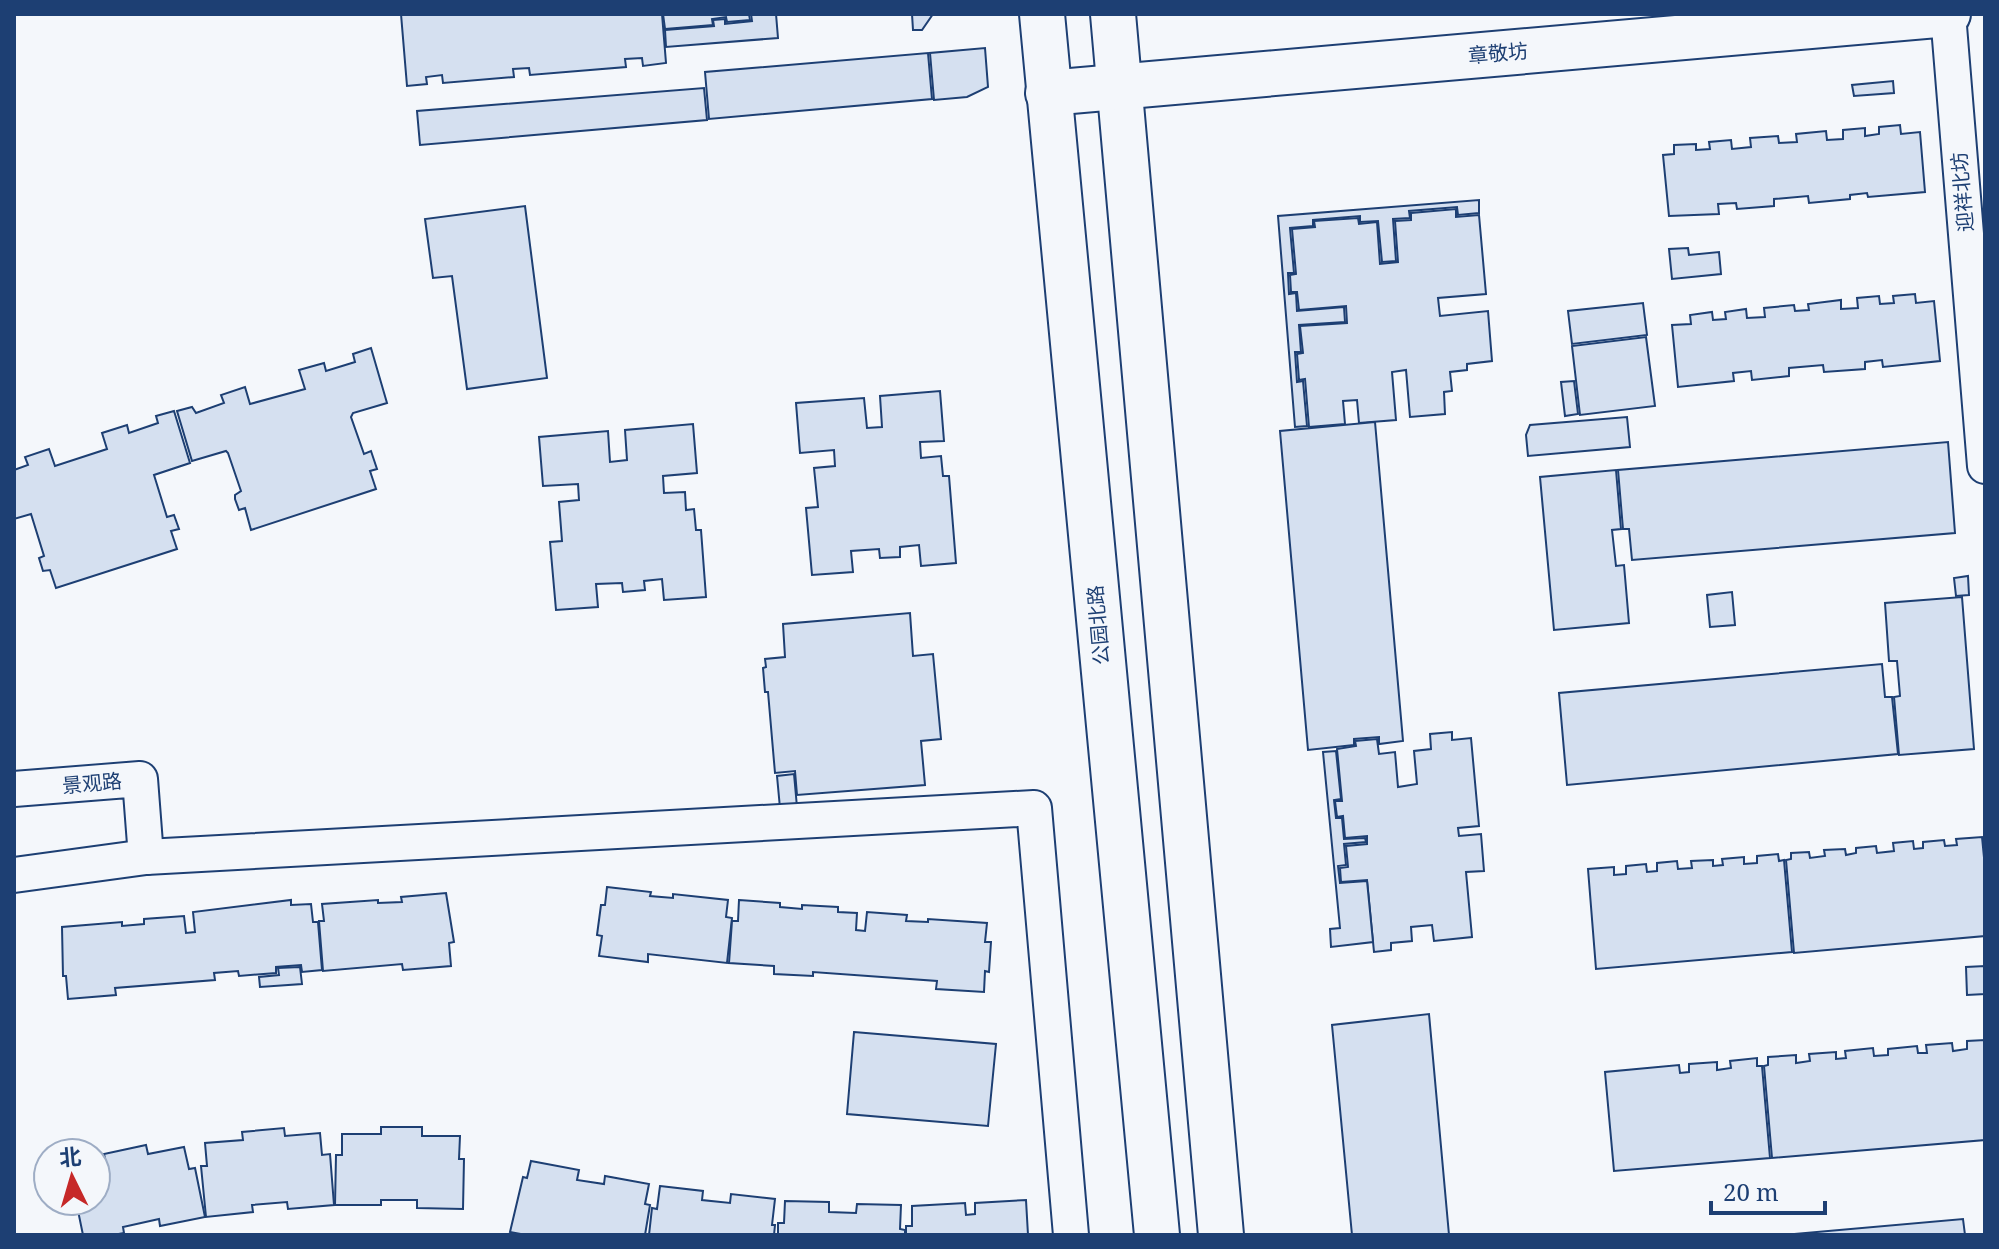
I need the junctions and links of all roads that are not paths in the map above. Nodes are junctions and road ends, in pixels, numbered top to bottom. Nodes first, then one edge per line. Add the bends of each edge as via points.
1 (1042, 14) edge
2 (1113, 14) edge
3 (1948, 14) edge
4 (1119, 86) junction
5 (1048, 93) junction
6 (1985, 466) edge
7 (14, 789) edge
8 (146, 857) junction
9 (14, 875) edge
10 (1071, 1235) edge
11 (1157, 1235) edge
12 (1221, 1235) edge

1 - 5 main road, 公园北路
2 - 4 main road
3 - 4 main road, 章敬坊
3 - 6 street, 迎祥北坊
4 - 5 main road, 章敬坊
4 - 12 main road
5 - 11 main road, 公园北路
7 - 8 street, 景观路 via 140,779
8 - 9 street
8 - 10 street via 1034,808

